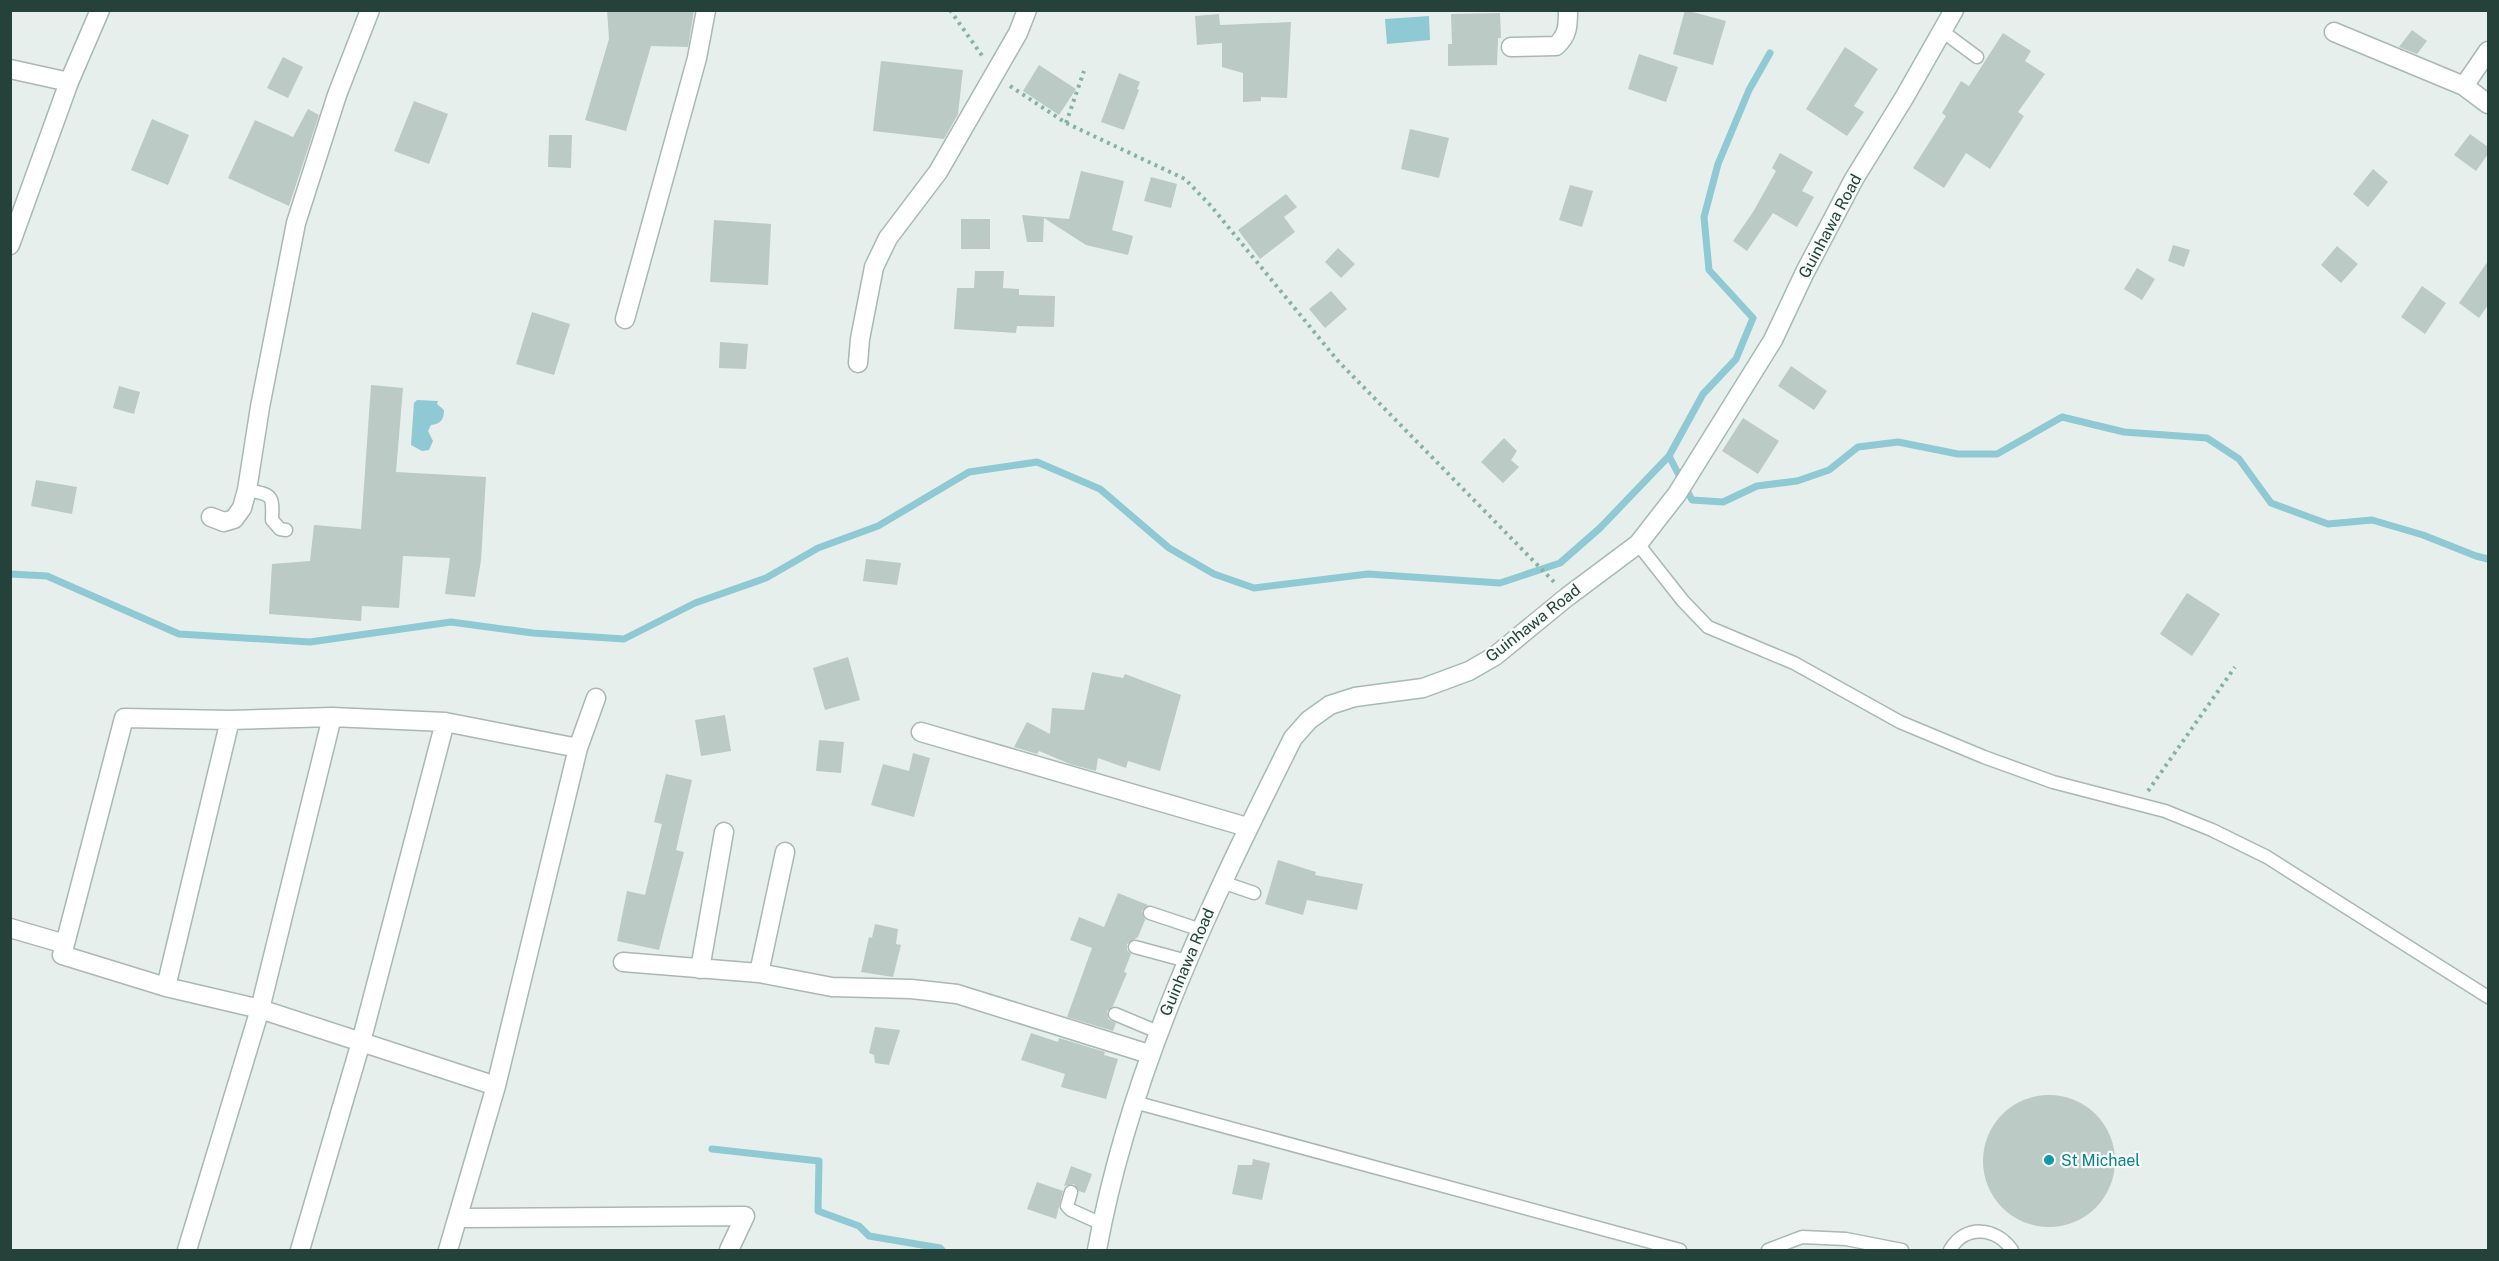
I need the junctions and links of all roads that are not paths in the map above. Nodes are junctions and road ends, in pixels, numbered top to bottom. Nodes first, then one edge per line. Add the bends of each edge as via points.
1 (100, 10) edge
2 (370, 10) edge
3 (706, 10) edge
4 (1027, 10) edge
5 (1568, 10) edge
6 (1954, 10) edge
7 (1942, 31) junction
8 (2334, 32) dead end
9 (1511, 47) dead end
10 (2488, 51) edge
11 (1977, 57) dead end
12 (10, 69) edge
13 (69, 82) junction
14 (2464, 86) junction
15 (2488, 104) edge
16 (10, 245) edge
17 (625, 319) dead end
18 (858, 363) dead end
19 (247, 490) junction
20 (211, 517) dead end
21 (286, 530) dead end
22 (1638, 544) junction
23 (596, 698) dead end
24 (332, 717) junction
25 (230, 720) junction
26 (445, 722) junction
27 (921, 732) dead end
28 (578, 748) junction
29 (1247, 827) junction
30 (724, 832) dead end
31 (785, 852) dead end
32 (1222, 882) junction
33 (1254, 893) dead end
34 (1150, 913) dead end
35 (10, 928) edge
36 (1201, 930) junction
37 (65, 944) junction
38 (1135, 948) dead end
39 (1187, 961) junction
40 (622, 962) dead end
41 (700, 969) junction
42 (759, 973) junction
43 (166, 987) junction
44 (2488, 997) edge
45 (260, 1009) junction
46 (1115, 1014) dead end
47 (1158, 1032) junction
48 (361, 1042) junction
49 (1149, 1054) junction
50 (496, 1086) junction
51 (1134, 1102) junction
52 (1071, 1192) dead end
53 (458, 1218) junction
54 (1102, 1224) junction
55 (187, 1251) edge
56 (300, 1251) edge
57 (448, 1251) edge
58 (729, 1251) edge
59 (1097, 1251) edge
60 (1680, 1251) edge
61 (1768, 1251) edge
62 (1902, 1251) edge
63 (1950, 1251) edge
64 (2012, 1251) edge

1 - 13 street
2 - 19 street via 337,95 296,223
3 - 17 street via 697,58
4 - 18 street via 995,75 938,172 888,238 874,267
5 - 9 street via 1568,28 1556,46
6 - 7 street, Guinhawa Road
7 - 11 lane
7 - 22 street, Guinhawa Road via 1854,179 1773,340 1677,494
8 - 14 street
10 - 14 street
12 - 13 street
13 - 16 street
14 - 15 street
19 - 20 street via 234,519 224,522
19 - 21 lane via 271,497 272,520 280,530
22 - 29 street, Guinhawa Road via 1495,656 1469,671 1423,688 1355,697 1330,705 1309,720 1293,738
22 - 44 lane via 1708,627 1794,663 1900,722 1984,757 2053,782 2165,810 2267,857
23 - 28 street
24 - 25 street
24 - 26 street
24 - 45 street
25 - 37 street via 124,717
25 - 43 street
26 - 28 street
26 - 48 street
27 - 29 street
28 - 50 street
29 - 32 street, Guinhawa Road
30 - 41 street
31 - 42 street
32 - 33 lane
32 - 36 street, Guinhawa Road
34 - 36 lane
35 - 37 street
36 - 39 street, Guinhawa Road
37 - 43 street via 63,955
38 - 39 lane
39 - 47 street, Guinhawa Road
40 - 41 street
41 - 42 street
42 - 49 street via 832,987 957,994
43 - 45 street
45 - 48 street
45 - 55 street
46 - 47 lane
47 - 49 street, Guinhawa Road
48 - 50 street
48 - 56 street
49 - 51 street, Guinhawa Road
50 - 53 street
51 - 54 street, Guinhawa Road
51 - 60 lane
52 - 54 lane via 1067,1206
53 - 57 street
53 - 58 street via 745,1216
54 - 59 street, Guinhawa Road
61 - 62 lane via 1802,1238 1846,1239
63 - 64 lane via 1963,1236 1985,1231 2006,1241

